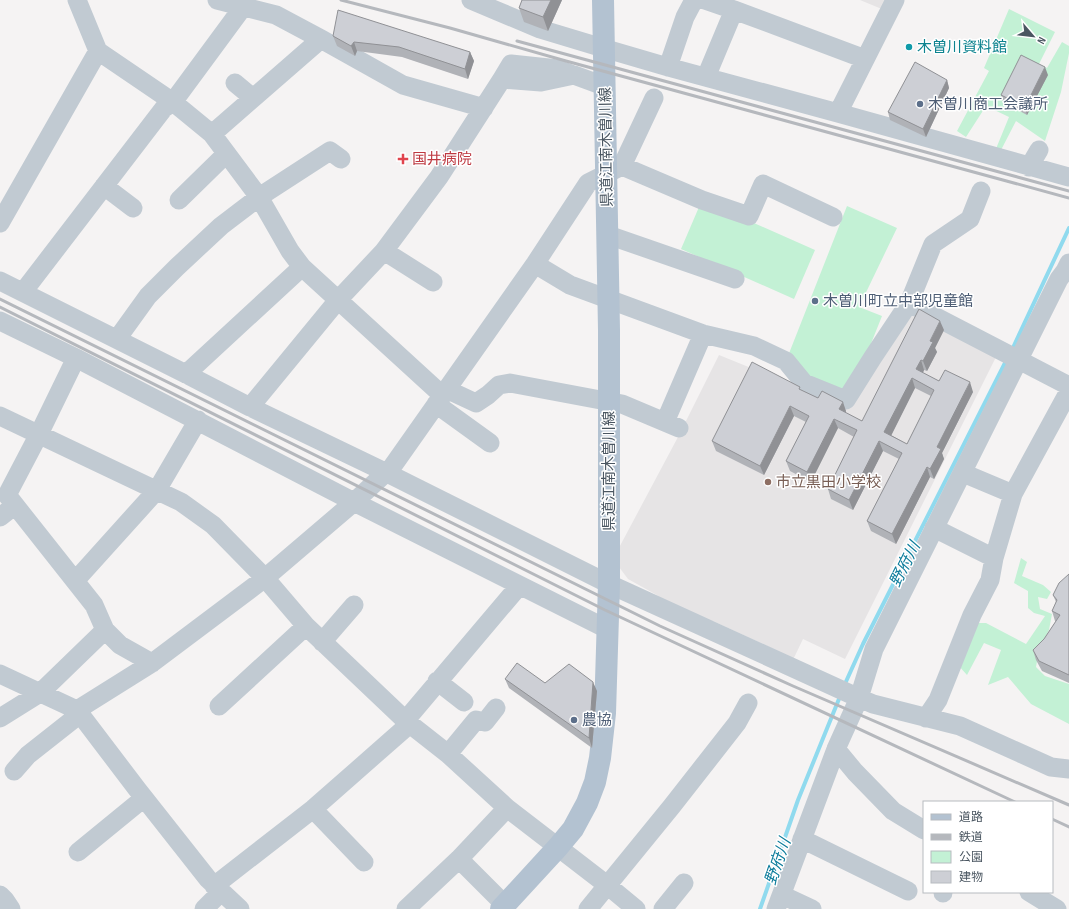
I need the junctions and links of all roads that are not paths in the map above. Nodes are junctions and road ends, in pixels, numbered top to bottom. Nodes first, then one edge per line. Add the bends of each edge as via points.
1 (77, 0) edge
2 (217, 0) edge
3 (471, 0) edge
4 (603, 0) edge
5 (694, 0) edge
6 (705, 0) edge
7 (895, 0) edge
8 (243, 7) junction
9 (734, 10) junction
10 (321, 39) junction
11 (603, 48) junction
12 (98, 51) junction
13 (866, 58) junction
14 (668, 67) junction
15 (706, 78) junction
16 (235, 83) dead end
17 (604, 86) junction
18 (253, 98) junction
19 (654, 98) dead end
20 (173, 102) junction
21 (484, 108) junction
22 (838, 113) junction
23 (212, 134) junction
24 (1039, 150) dead end
25 (226, 154) junction
26 (341, 158) dead end
27 (1029, 167) junction
28 (614, 170) junction
29 (1069, 177) edge
30 (104, 186) junction
31 (981, 191) dead end
32 (259, 197) junction
33 (179, 200) dead end
34 (133, 208) dead end
35 (833, 217) dead end
36 (0, 223) edge
37 (608, 235) junction
38 (384, 250) junction
39 (535, 264) junction
40 (302, 267) junction
41 (1068, 269) edge
42 (736, 279) dead end
43 (0, 281) edge
44 (433, 282) dead end
45 (23, 292) junction
46 (609, 299) junction
47 (338, 300) junction
48 (910, 303) junction
49 (0, 321) edge
50 (703, 334) junction
51 (117, 339) junction
52 (1011, 357) junction
53 (76, 358) junction
54 (186, 374) junction
55 (1069, 386) edge
56 (1069, 391) edge
57 (441, 396) junction
58 (609, 401) junction
59 (250, 407) junction
60 (0, 416) edge
61 (198, 420) junction
62 (40, 434) junction
63 (490, 443) dead end
64 (385, 472) junction
65 (962, 473) junction
66 (157, 490) junction
67 (1013, 494) junction
68 (354, 502) junction
69 (7, 512) edge
70 (934, 528) junction
71 (994, 558) junction
72 (265, 578) junction
73 (75, 581) junction
74 (609, 584) junction
75 (519, 586) junction
76 (354, 605) dead end
77 (306, 626) junction
78 (607, 629) junction
79 (105, 630) junction
80 (322, 642) junction
81 (152, 663) junction
82 (0, 674) edge
83 (437, 681) junction
84 (40, 693) junction
85 (848, 694) junction
86 (464, 702) dead end
87 (748, 703) dead end
88 (219, 706) dead end
89 (496, 708) dead end
90 (79, 712) junction
91 (0, 718) edge
92 (926, 718) junction
93 (406, 721) junction
94 (836, 749) junction
95 (448, 754) junction
96 (1069, 769) edge
97 (14, 771) dead end
98 (144, 798) junction
99 (508, 808) junction
100 (313, 809) junction
101 (923, 829) edge
102 (802, 839) junction
103 (558, 847) junction
104 (78, 852) dead end
105 (459, 859) junction
106 (364, 862) dead end
107 (684, 883) dead end
108 (607, 885) junction
109 (218, 889) junction
110 (908, 891) dead end
111 (1031, 893) edge
112 (0, 895) edge
113 (779, 902) edge
114 (503, 907) edge
115 (11, 909) edge
116 (204, 909) edge
117 (240, 909) edge
118 (406, 909) edge
119 (588, 909) edge
120 (636, 909) edge
121 (663, 909) edge
122 (812, 909) edge
123 (1057, 909) edge

1 - 12 street
2 - 8 street
3 - 11 street via 540,29
4 - 11 main road, 県道江南木曽川線
5 - 14 street via 685,17
6 - 9 street
7 - 13 street
8 - 10 street via 276,15
8 - 20 street
9 - 13 street
9 - 15 street
10 - 18 street
10 - 21 street via 403,85
11 - 14 street
11 - 17 main road, 県道江南木曽川線
12 - 20 street
12 - 36 street
13 - 22 street
14 - 15 street
15 - 22 street
16 - 18 street
17 - 21 street via 574,75 547,74 540,82 502,79
17 - 28 main road, 県道江南木曽川線
18 - 23 street
19 - 28 street
20 - 23 street
20 - 30 street via 164,108
21 - 38 street via 438,178
22 - 27 street
23 - 25 street
24 - 27 street
25 - 32 street
25 - 33 street
26 - 32 street via 330,151
27 - 29 street
28 - 35 street via 749,216 763,184
28 - 37 main road, 県道江南木曽川線
28 - 39 street via 588,183
30 - 34 street
30 - 45 street
31 - 48 street via 970,219 933,244
32 - 40 street
32 - 51 street via 221,226 177,267 148,296
37 - 42 street
37 - 46 main road, 県道江南木曽川線
38 - 44 street
38 - 47 street
39 - 46 street via 570,285
39 - 57 street
40 - 47 street
40 - 54 street
41 - 52 street via 1059,279
43 - 45 street
45 - 51 street
46 - 50 street
46 - 58 main road, 県道江南木曽川線
47 - 57 street
47 - 59 street
48 - 50 street via 846,400 804,383 786,360 754,346
48 - 52 street
49 - 53 street
50 - 58 street via 672,425
51 - 54 street
52 - 55 street
52 - 65 street
53 - 61 street
53 - 62 street
54 - 59 street
56 - 67 street
57 - 58 street via 476,403 499,385 510,383
57 - 63 street
57 - 64 street via 392,467
58 - 74 main road, 県道江南木曽川線
59 - 64 street
60 - 62 street
61 - 66 street
61 - 68 street
62 - 66 street
62 - 69 street via 7,495
64 - 68 street
64 - 74 street
65 - 67 street
65 - 70 street
66 - 72 street via 181,502 213,525
66 - 73 street
67 - 71 street
68 - 72 street
68 - 75 street
69 - 73 street
70 - 71 street
70 - 85 street via 874,649
71 - 92 street via 990,580 972,615 938,700
72 - 77 street
72 - 81 street
73 - 79 street via 94,605
74 - 78 main road, 県道江南木曽川線
74 - 85 street
75 - 78 street
75 - 83 street
76 - 80 street
77 - 80 street
77 - 88 street
78 - 103 main road, 県道江南木曽川線 via 604,713 595,782 573,829
79 - 81 street via 120,645
79 - 84 street
80 - 93 street
81 - 90 street
82 - 84 street
83 - 86 street
83 - 93 street
84 - 90 street
84 - 91 street
85 - 92 street
85 - 94 street
87 - 108 street via 737,723
89 - 95 street via 485,722 476,720
90 - 97 street via 28,755
90 - 98 street
92 - 96 street via 960,726 1051,767
93 - 95 street
93 - 100 street via 404,729
94 - 101 street via 893,812
94 - 102 street
95 - 99 street
98 - 104 street
98 - 109 street
99 - 103 street
99 - 105 street
100 - 106 street
100 - 109 street
102 - 110 street
102 - 113 street
103 - 108 street
103 - 114 main road, 県道江南木曽川線
105 - 114 street
105 - 118 street
107 - 121 street
108 - 119 street
108 - 120 street
109 - 116 street
109 - 117 street
111 - 123 street
112 - 115 street
113 - 122 street

